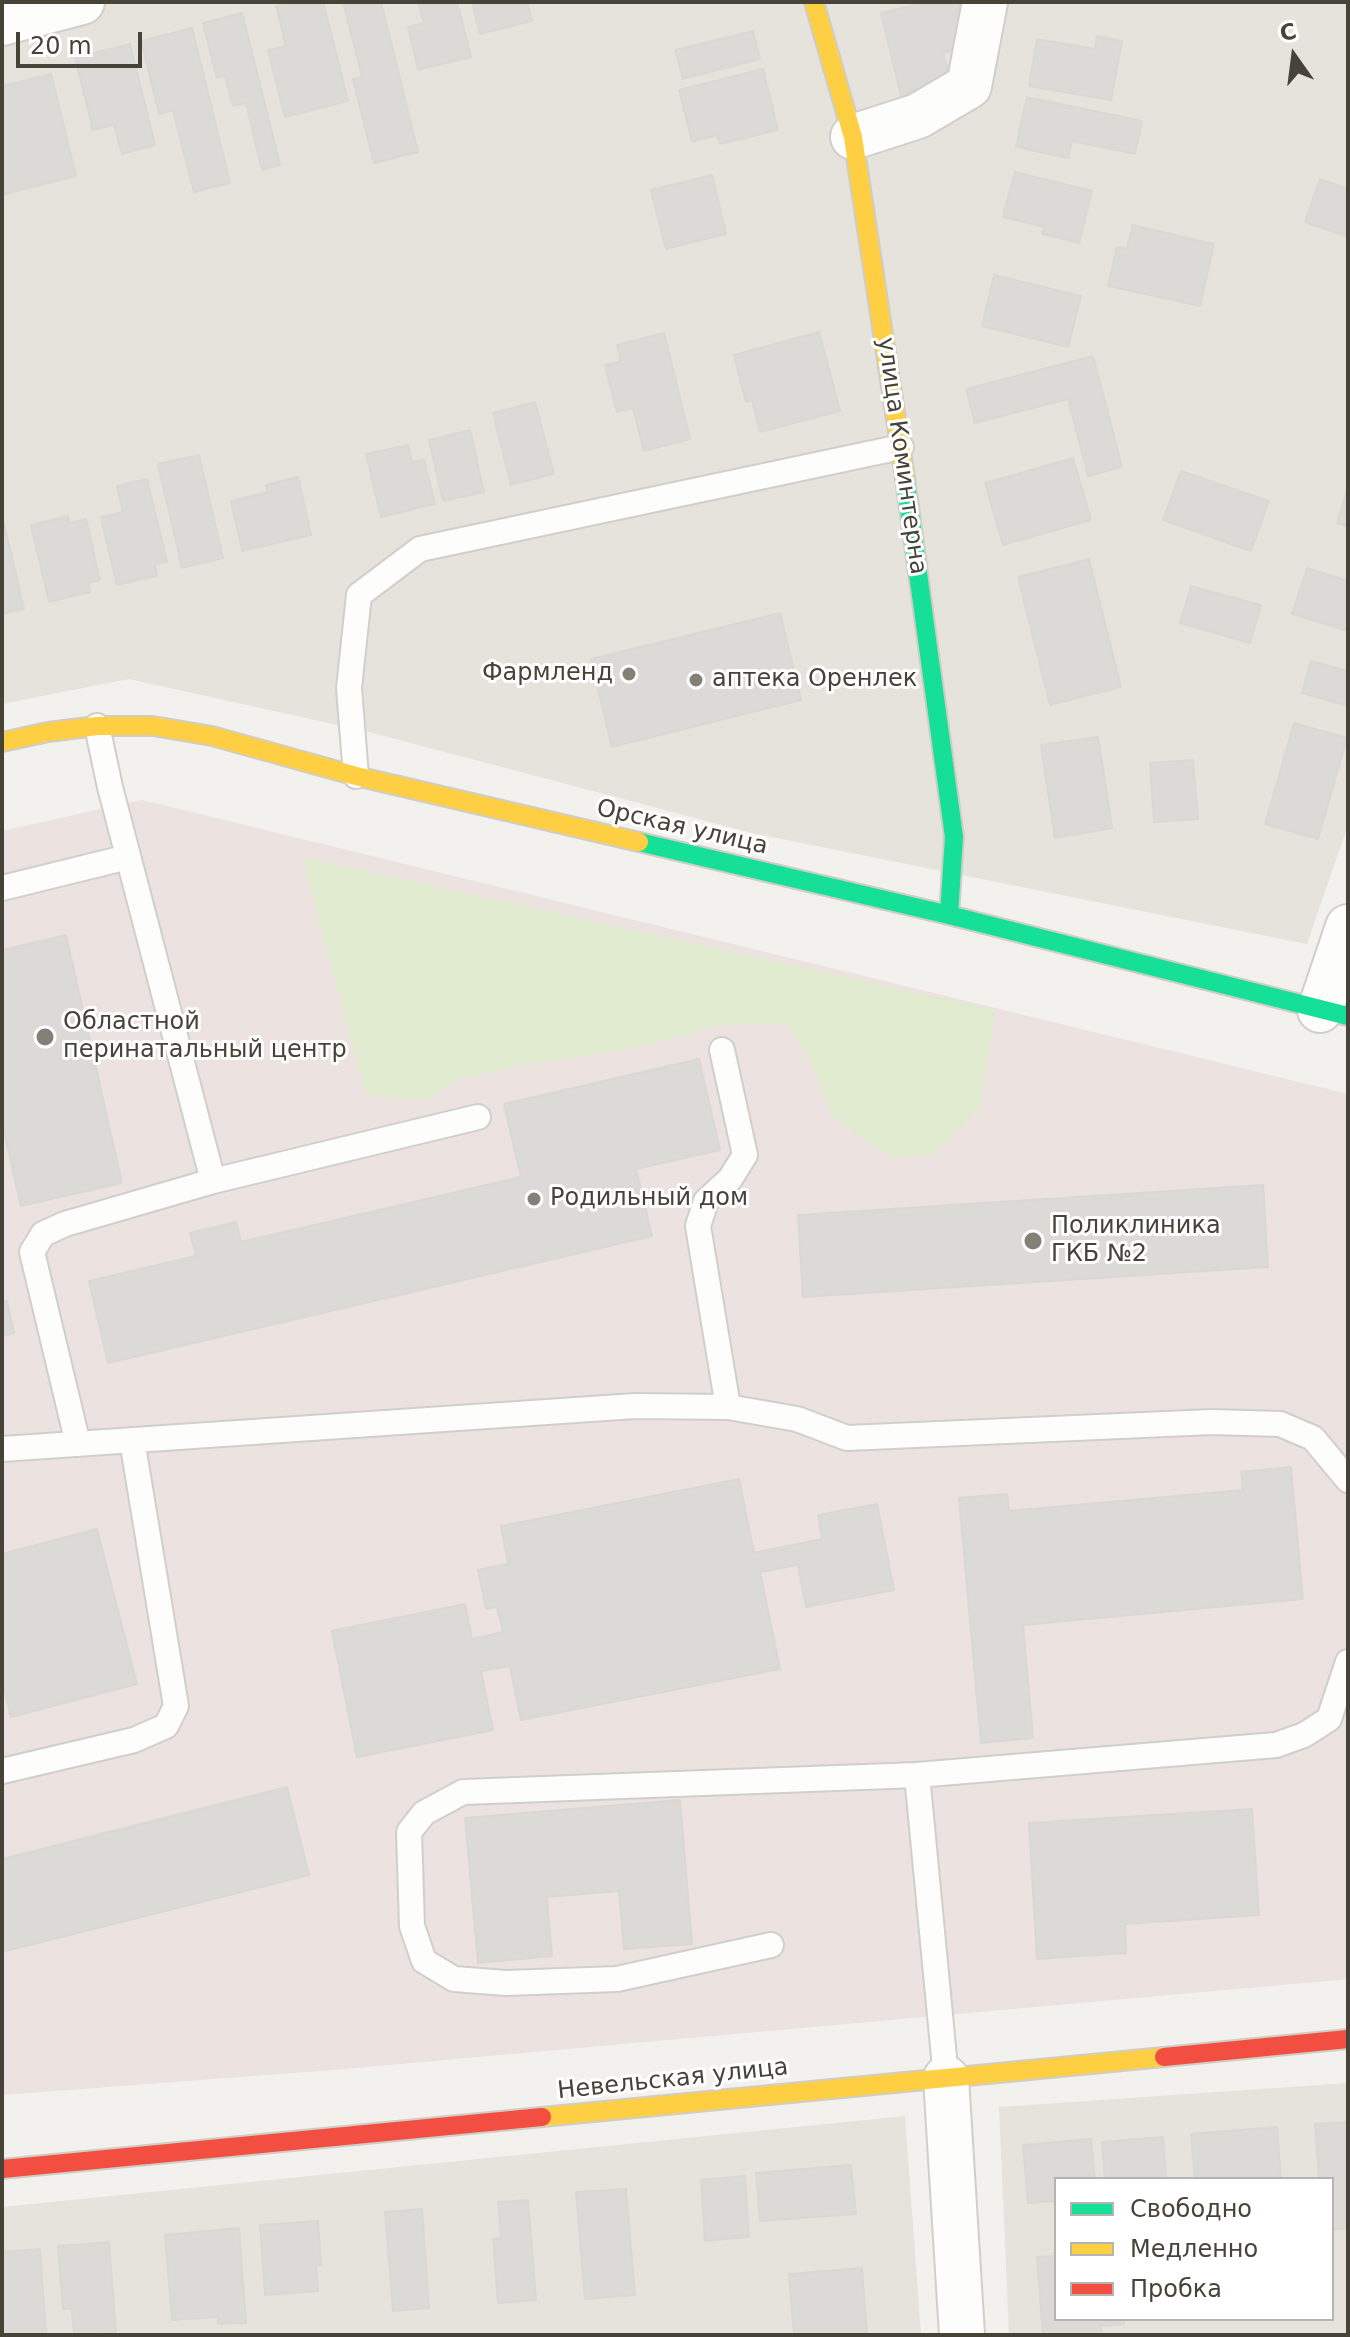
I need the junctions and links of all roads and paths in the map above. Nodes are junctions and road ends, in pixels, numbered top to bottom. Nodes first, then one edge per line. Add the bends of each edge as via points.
1 (82, 2) edge
2 (814, 2) edge
3 (985, 2) edge
4 (2, 23) edge
5 (853, 137) junction
6 (901, 447) junction
7 (97, 726) junction
8 (2, 742) edge
9 (356, 776) junction
10 (128, 857) junction
11 (2, 888) edge
12 (949, 915) junction
13 (1348, 927) edge
14 (1334, 1013) edge
15 (722, 1050) dead end
16 (478, 1117) dead end
17 (213, 1181) junction
18 (728, 1407) junction
19 (132, 1440) junction
20 (78, 1444) junction
21 (2, 1449) edge
22 (1348, 1480) edge
23 (1348, 1662) edge
24 (2, 1771) edge
25 (917, 1775) junction
26 (771, 1945) dead end
27 (1348, 2039) edge
28 (946, 2078) junction
29 (2, 2169) edge
30 (962, 2335) edge

1 - 4 street
2 - 5 street, улица Коминтерна
3 - 5 street via 969,86 918,116
5 - 6 street, улица Коминтерна
6 - 9 lane via 420,549 359,595 349,688
6 - 12 street, улица Коминтерна via 954,837
7 - 8 street, Орская улица
7 - 9 street, Орская улица via 153,726 212,736
7 - 10 lane
9 - 12 street, Орская улица
10 - 11 lane
10 - 17 lane
12 - 14 street, Орская улица
13 - 14 street
15 - 18 lane via 745,1155 730,1179 706,1201 698,1226
16 - 17 lane
17 - 20 lane via 65,1224 43,1234 32,1252
18 - 19 lane via 635,1406
18 - 22 lane via 797,1419 847,1438 1212,1422 1280,1424 1313,1438
19 - 20 lane
19 - 24 lane via 176,1706 166,1726 134,1740
20 - 21 lane
23 - 25 lane via 1329,1719 1276,1745
25 - 26 lane via 463,1792 424,1813 409,1832 412,1926 424,1961 454,1979 617,1979
25 - 28 lane
27 - 28 street, Невельская улица
28 - 29 street, Невельская улица
28 - 30 street

